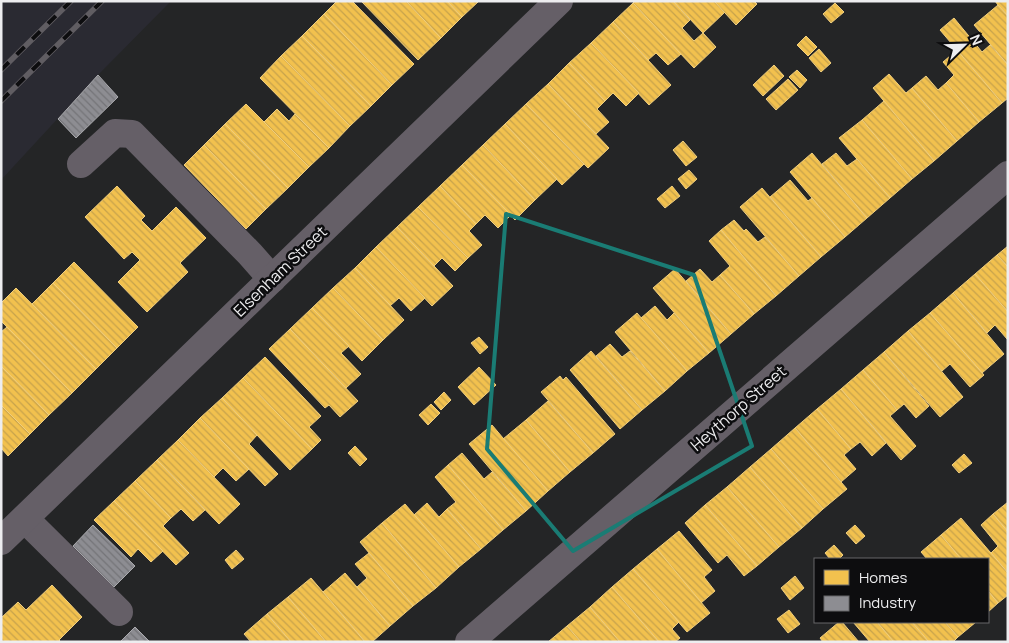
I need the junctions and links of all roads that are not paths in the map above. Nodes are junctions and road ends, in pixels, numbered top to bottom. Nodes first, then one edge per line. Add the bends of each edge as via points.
1 (559, 1) edge
2 (81, 164) dead end
3 (1008, 175) edge
4 (272, 279) junction
5 (25, 519) junction
6 (1, 541) edge
7 (118, 612) dead end
8 (469, 642) edge

1 - 4 street, Elsenham Street
2 - 4 street via 114,133 132,134
3 - 8 street, Heythorp Street
4 - 5 street, Elsenham Street
5 - 6 street, Elsenham Street
5 - 7 street

